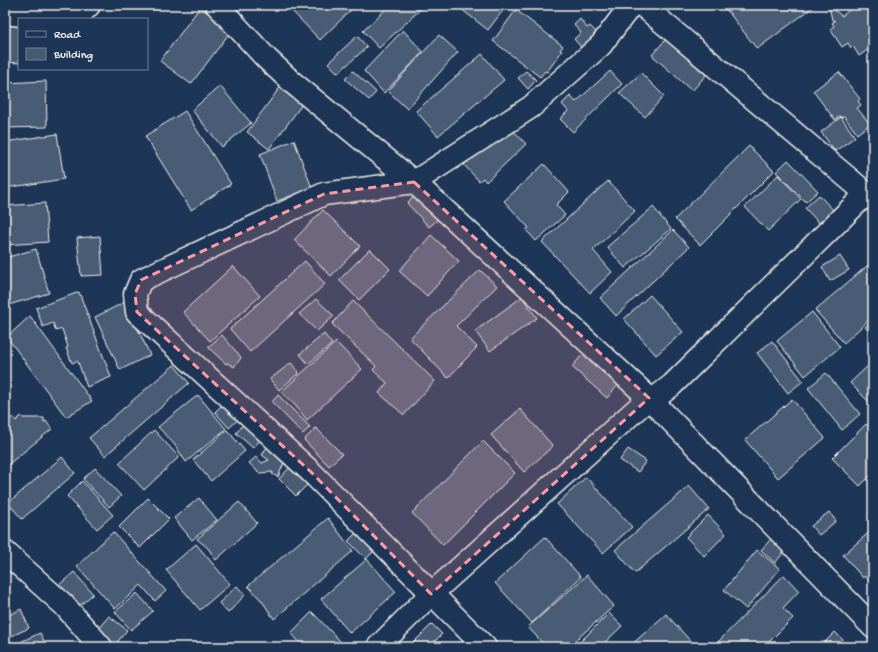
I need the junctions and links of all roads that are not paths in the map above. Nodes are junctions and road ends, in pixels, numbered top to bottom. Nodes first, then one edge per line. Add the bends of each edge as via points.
1 (89, 5) edge
2 (217, 5) edge
3 (631, 5) edge
4 (642, 5) edge
5 (5, 13) edge
6 (47, 18) edge
7 (77, 18) edge
8 (414, 182) junction
9 (870, 196) edge
10 (649, 398) junction
11 (5, 552) edge
12 (431, 594) junction
13 (873, 627) edge
14 (101, 647) edge
15 (378, 647) edge
16 (485, 647) edge

1 - 7 street
2 - 8 street via 282,73
3 - 8 street via 601,45 531,107
4 - 9 street
5 - 6 street
8 - 10 street
8 - 12 street via 324,194 141,280 135,294 137,312 311,472
9 - 10 street via 672,385 658,396
10 - 12 street
10 - 13 street
11 - 14 street via 64,605
12 - 15 street
12 - 16 street

